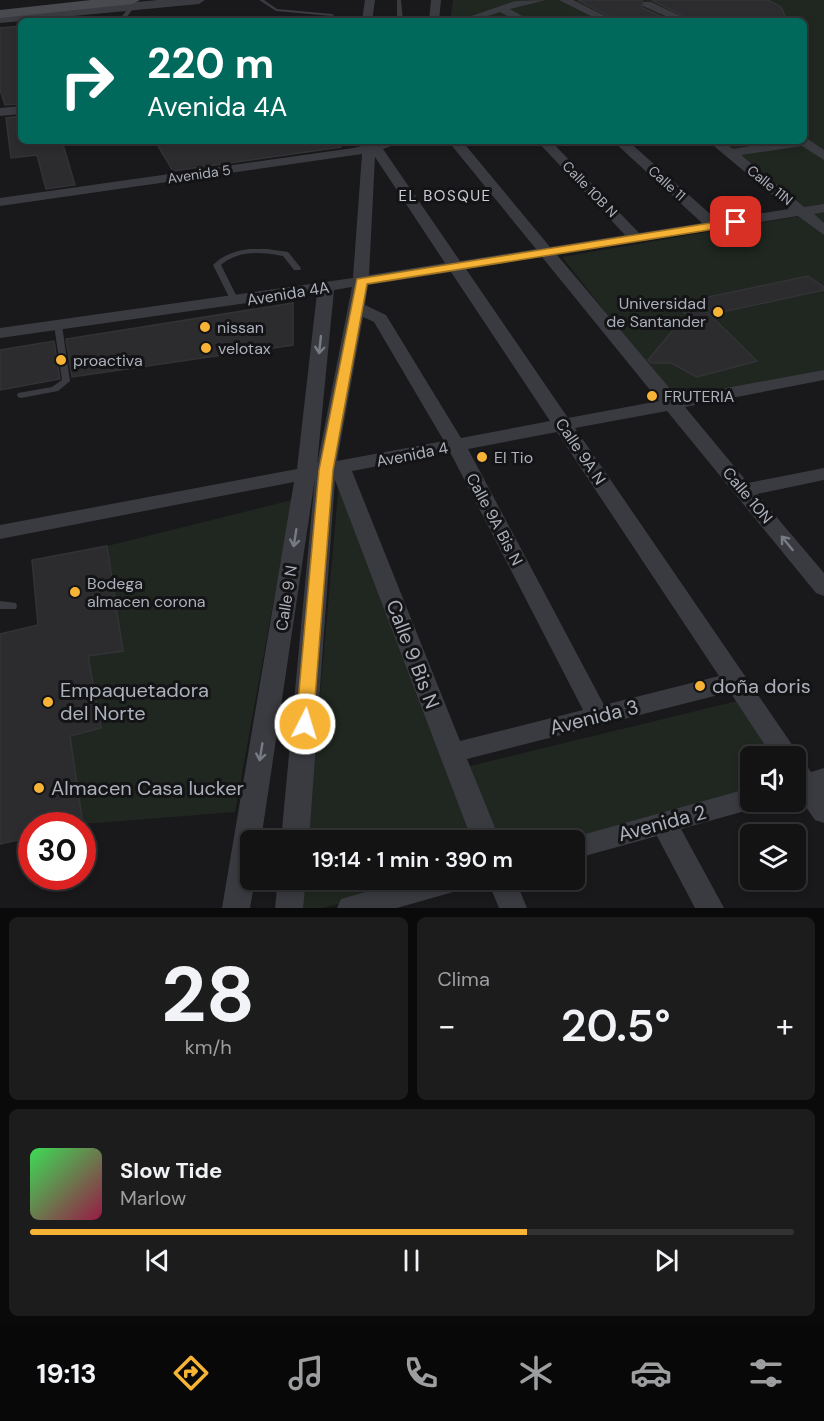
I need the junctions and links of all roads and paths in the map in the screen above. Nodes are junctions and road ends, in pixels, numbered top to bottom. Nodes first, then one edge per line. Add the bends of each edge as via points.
1 (29, 0) edge
2 (199, 0) edge
3 (261, 0) edge
4 (270, 0) edge
5 (370, 0) edge
6 (399, 0) edge
7 (436, 0) edge
8 (541, 0) edge
9 (564, 0) edge
10 (0, 3) edge
11 (133, 3) edge
12 (646, 4) dead end
13 (276, 10) junction
14 (503, 10) junction
15 (0, 14) edge
16 (332, 15) dead end
17 (59, 17) edge
18 (18, 18) edge
19 (30, 18) edge
20 (123, 18) edge
21 (367, 18) edge
22 (400, 18) edge
23 (434, 18) edge
24 (473, 18) edge
25 (520, 18) edge
26 (603, 18) edge
27 (679, 18) edge
28 (0, 19) edge
29 (18, 110) edge
30 (0, 112) edge
31 (807, 143) edge
32 (387, 144) edge
33 (457, 144) edge
34 (547, 144) edge
35 (623, 144) edge
36 (719, 144) edge
37 (786, 144) edge
38 (353, 147) edge
39 (372, 148) junction
40 (731, 153) junction
41 (824, 156) edge
42 (0, 202) edge
43 (824, 208) edge
44 (802, 212) junction
45 (714, 226) junction
46 (824, 230) edge
47 (636, 238) junction
48 (546, 252) junction
49 (456, 266) junction
50 (297, 268) dead end
51 (361, 281) junction
52 (326, 287) junction
53 (235, 301) junction
54 (357, 308) junction
55 (58, 325) junction
56 (0, 333) edge
57 (824, 375) edge
58 (21, 395) dead end
59 (671, 404) junction
60 (562, 424) junction
61 (456, 445) junction
62 (324, 470) junction
63 (824, 474) edge
64 (744, 490) junction
65 (0, 532) edge
66 (824, 588) edge
67 (0, 605) edge
68 (12, 606) dead end
69 (736, 681) junction
70 (598, 716) junction
71 (779, 746) edge
72 (452, 753) junction
73 (806, 782) edge
74 (740, 802) edge
75 (824, 812) edge
76 (664, 823) junction
77 (296, 830) edge
78 (482, 830) edge
79 (585, 844) edge
80 (291, 890) edge
81 (418, 890) edge
82 (506, 890) edge
83 (236, 908) edge
84 (289, 908) edge
85 (354, 908) edge
86 (513, 908) edge
87 (710, 908) edge

1 - 10 main road
2 - 11 street
3 - 13 lane
4 - 13 lane via 280,8
5 - 21 street
6 - 22 lane
7 - 23 street
8 - 14 street
9 - 26 street
11 - 15 main road
11 - 17 street
11 - 20 lane
12 - 27 street
13 - 16 lane
14 - 24 street
14 - 25 street
17 - 19 street
18 - 28 street
29 - 30 street
31 - 41 street
32 - 39 street, Avenida 5
33 - 48 street, Calle 10N
34 - 47 street, Calle 10B N
35 - 45 street, Calle 11
36 - 40 street, Calle 11N
37 - 40 street
38 - 39 street, Avenida 5
38 - 42 street, Avenida 5
39 - 49 street, Calle 9A N
39 - 51 street, Calle 9 N
40 - 44 street, Calle 11N
43 - 44 street, Avenida 4A
44 - 45 street, Avenida 4A
44 - 46 street, Calle 11N
45 - 47 street, Avenida 4A
47 - 48 street, Avenida 4A
48 - 49 street, Avenida 4A
48 - 59 street, Calle 10N
49 - 51 street, Avenida 4A
49 - 60 street, Calle 9A N
50 - 53 lane via 285,254 265,250 223,258 217,265
51 - 52 street, Avenida 4A
51 - 54 street, Calle 9 N
52 - 53 street, Avenida 4A
52 -> 62 street, Calle 9 N
53 - 55 street, Avenida 4A
54 - 61 street, Calle 9A Bis N via 380,319
54 - 62 street, Calle 9 N
55 - 56 street, Avenida 4A
55 - 58 lane via 66,381 55,389
57 - 59 street, Avenida 4
59 - 60 street, Avenida 4
59 - 64 street, Calle 10N
60 - 61 street, Avenida 4
60 - 69 street, Calle 9A N
61 - 62 street, Avenida 4
61 - 70 street, Calle 9A Bis N
62 - 65 street, Avenida 4
62 - 72 street, Calle 9 Bis N
62 - 77 street, Calle 9 N
62 -> 83 street, Calle 9 N
63 - 64 street
66 -> 64 street, Calle 10N
67 - 68 lane
69 - 70 street, Avenida 3
69 - 71 street, Calle 9A N
70 - 72 street, Avenida 3
72 - 78 street, Calle 9 Bis N
73 - 75 street
74 - 76 street, Avenida 2
76 - 79 street, Avenida 2
76 - 87 street
80 - 84 street
81 - 85 street
82 - 86 street

